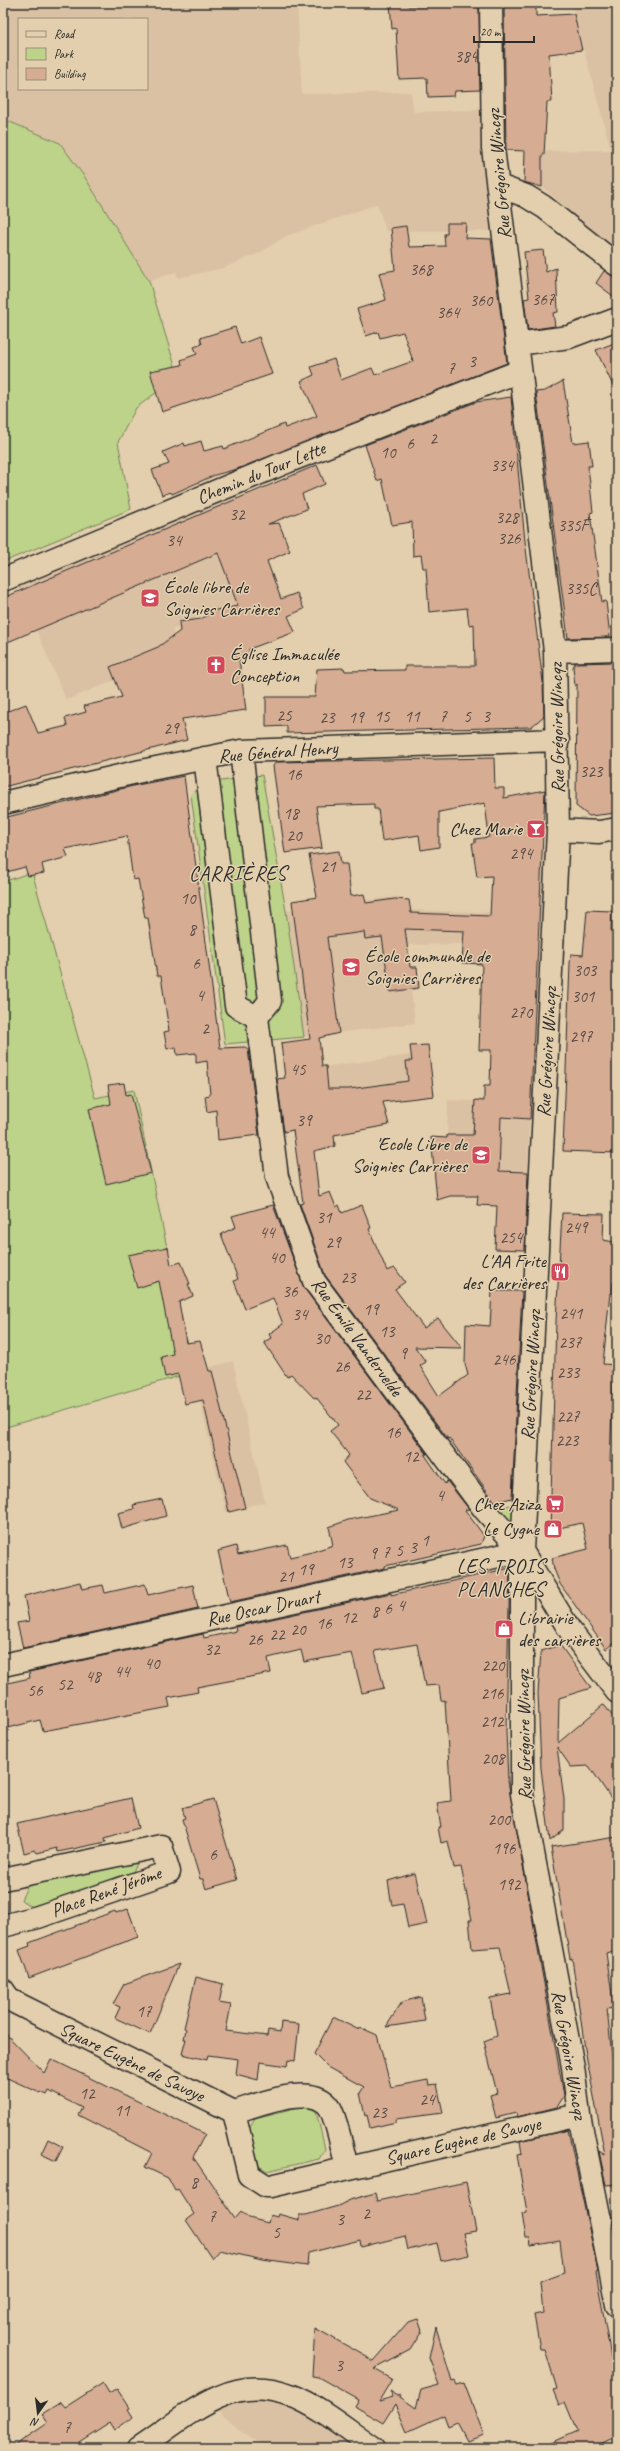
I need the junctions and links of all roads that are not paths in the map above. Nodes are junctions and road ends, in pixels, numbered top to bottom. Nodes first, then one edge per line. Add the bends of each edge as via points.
1 (491, 3) edge
2 (499, 186) junction
3 (617, 265) edge
4 (617, 319) edge
5 (517, 344) junction
6 (520, 371) junction
7 (3, 580) edge
8 (617, 649) edge
9 (555, 651) junction
10 (558, 740) junction
11 (241, 751) junction
12 (205, 758) junction
13 (3, 803) edge
14 (617, 829) edge
15 (558, 830) junction
16 (257, 1017) junction
17 (522, 1551) junction
18 (3, 1665) edge
19 (617, 1692) edge
20 (3, 1879) edge
21 (3, 1926) edge
22 (3, 1990) edge
23 (234, 2112) junction
24 (579, 2115) junction
25 (347, 2168) junction
26 (617, 2305) edge
27 (139, 2448) edge
28 (374, 2448) edge

1 - 2 street, Rue Grégoire Wincqz via 493,148
2 - 3 street via 526,196 544,208
2 - 5 street, Rue Grégoire Wincqz
4 - 5 street via 569,337
5 - 6 street, Rue Grégoire Wincqz
6 - 7 street, Chemin du Tour Lette via 289,461
6 - 9 street, Rue Grégoire Wincqz
8 - 9 street
9 - 10 street, Rue Grégoire Wincqz
10 - 11 street, Rue Général Henry
10 - 15 street, Rue Grégoire Wincqz
11 - 12 street, Rue Général Henry
11 - 16 street via 270,1001
12 - 13 street, Rue Général Henry
12 - 16 street via 236,1006
14 - 15 street via 599,832
15 - 17 street, Rue Grégoire Wincqz
16 - 17 street, Rue Émile Vandervelde via 277,1177 314,1281 484,1508
17 - 18 street, Rue Oscar Druart
17 - 19 street, Rue Émile Vandervelde via 569,1629
17 - 24 street, Rue Grégoire Wincqz via 522,1794 573,2067
20 - 21 street, Place René Jérôme via 161,1846 169,1872 38,1917
22 - 23 street, Square Eugène de Savoye via 10,2000
23 - 25 street via 297,2095 323,2100 330,2109
23 - 25 street, Square Eugène de Savoye via 249,2175 266,2186
24 - 25 street, Square Eugène de Savoye
24 - 26 street, Rue Grégoire Wincqz
27 - 28 street via 218,2397 235,2390 264,2387 280,2390 317,2409

